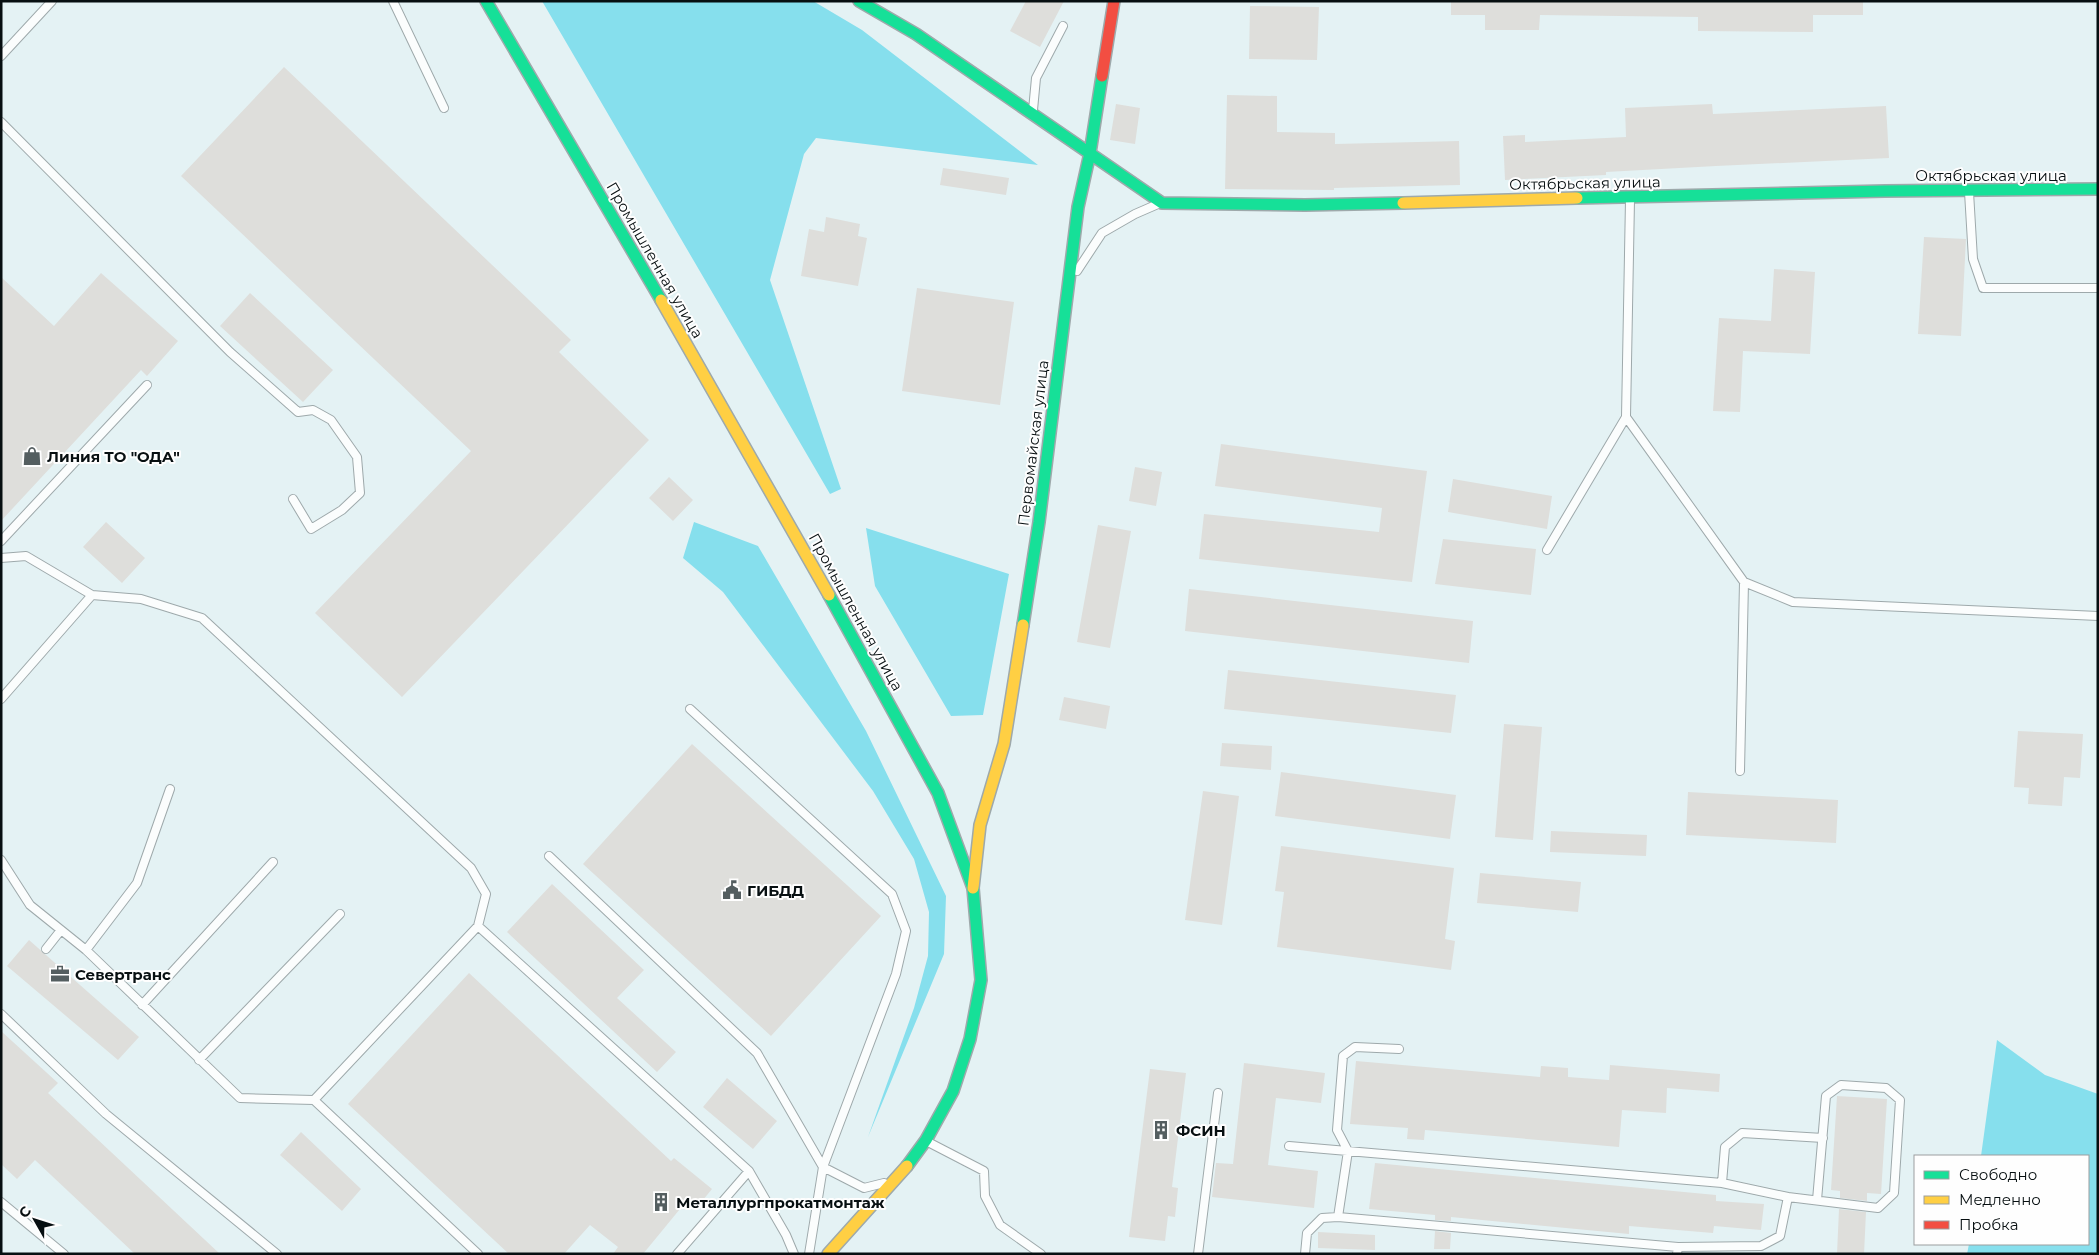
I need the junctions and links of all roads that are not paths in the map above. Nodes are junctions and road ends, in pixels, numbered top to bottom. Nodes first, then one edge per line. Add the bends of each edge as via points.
1 (52, 1) edge
2 (393, 1) edge
3 (486, 1) edge
4 (859, 1) edge
5 (1114, 1) edge
6 (1063, 26) dead end
7 (1, 56) edge
8 (444, 108) dead end
9 (1033, 115) junction
10 (1, 122) edge
11 (1090, 153) junction
12 (2098, 189) edge
13 (1969, 190) junction
14 (1630, 197) junction
15 (1162, 203) junction
16 (1068, 285) junction
17 (2098, 288) edge
18 (147, 385) dead end
19 (1626, 417) junction
20 (293, 499) dead end
21 (1, 541) edge
22 (1547, 550) dead end
23 (1, 558) edge
24 (1744, 582) junction
25 (92, 595) junction
26 (2098, 616) edge
27 (1, 699) edge
28 (690, 709) dead end
29 (1740, 771) dead end
30 (170, 788) dead end
31 (548, 856) dead end
32 (1, 860) edge
33 (273, 862) dead end
34 (973, 888) junction
35 (340, 914) dead end
36 (478, 926) junction
37 (61, 930) junction
38 (46, 949) dead end
39 (86, 950) junction
40 (142, 1005) junction
41 (1, 1014) edge
42 (1399, 1048) dead end
43 (199, 1060) junction
44 (1218, 1093) dead end
45 (314, 1100) junction
46 (1823, 1138) junction
47 (926, 1140) junction
48 (1289, 1146) dead end
49 (1348, 1152) junction
50 (823, 1168) junction
51 (749, 1171) junction
52 (896, 1180) junction
53 (1722, 1183) junction
54 (1788, 1197) junction
55 (1817, 1200) junction
56 (1, 1202) edge
57 (1338, 1217) junction
58 (1678, 1250) edge
59 (64, 1254) edge
60 (277, 1254) edge
61 (478, 1254) edge
62 (677, 1254) edge
63 (794, 1254) edge
64 (809, 1254) edge
65 (828, 1254) edge
66 (1041, 1254) edge
67 (1198, 1254) edge
68 (1305, 1254) edge

1 - 7 lane
2 - 8 lane
3 - 34 street, Промышленная улица via 649,278 876,679 938,793
4 - 9 street via 916,34
5 - 11 street, Первомайская улица
6 - 9 lane via 1036,78
9 - 11 street
10 - 20 lane via 230,352 298,412 314,410 331,420 357,457 360,493 342,510 311,529
11 - 15 street
11 - 16 street, Первомайская улица via 1078,207
12 - 13 street, Октябрьская улица
13 - 14 street, Октябрьская улица
13 - 17 lane via 1973,259 1983,288
14 - 15 street, Октябрьская улица via 1305,205
14 - 19 lane
15 - 16 lane via 1102,234
16 - 34 street, Первомайская улица via 1038,522 1004,744 980,826
18 - 21 lane
19 - 22 lane
19 - 24 lane
23 - 25 lane via 26,556
24 - 26 lane via 1793,602
24 - 29 lane
25 - 27 lane
25 - 36 lane via 141,599 202,618 471,868 486,894
28 - 50 lane via 892,894 906,931 896,974
30 - 39 lane via 137,883
31 - 50 lane via 757,1053
32 - 37 lane via 30,905
33 - 40 lane
34 - 47 street, Промышленная улица via 981,980 970,1039 953,1091
35 - 43 lane
36 - 45 lane
36 - 51 lane
37 - 38 lane
37 - 39 lane
39 - 40 lane
40 - 43 lane
41 - 60 lane via 106,1114
42 - 49 lane via 1355,1047 1343,1056 1337,1130
43 - 45 lane via 240,1098
44 - 67 lane
45 - 61 lane
46 - 53 lane via 1742,1133 1725,1147
46 - 55 lane
46 - 55 lane via 1826,1096 1840,1085 1886,1088 1900,1100 1894,1193 1878,1208
47 - 52 street, Промышленная улица
47 - 66 lane via 984,1171 984,1196 1000,1225
48 - 49 lane
49 - 53 lane
49 - 57 lane
50 - 52 lane via 864,1188
50 - 64 lane
51 - 62 lane
51 - 63 lane
52 - 65 street, Промышленная улица
53 - 54 lane
54 - 55 lane
54 - 58 lane via 1780,1236 1761,1246
56 - 59 lane
57 - 58 lane
57 - 68 lane via 1322,1218 1307,1233

